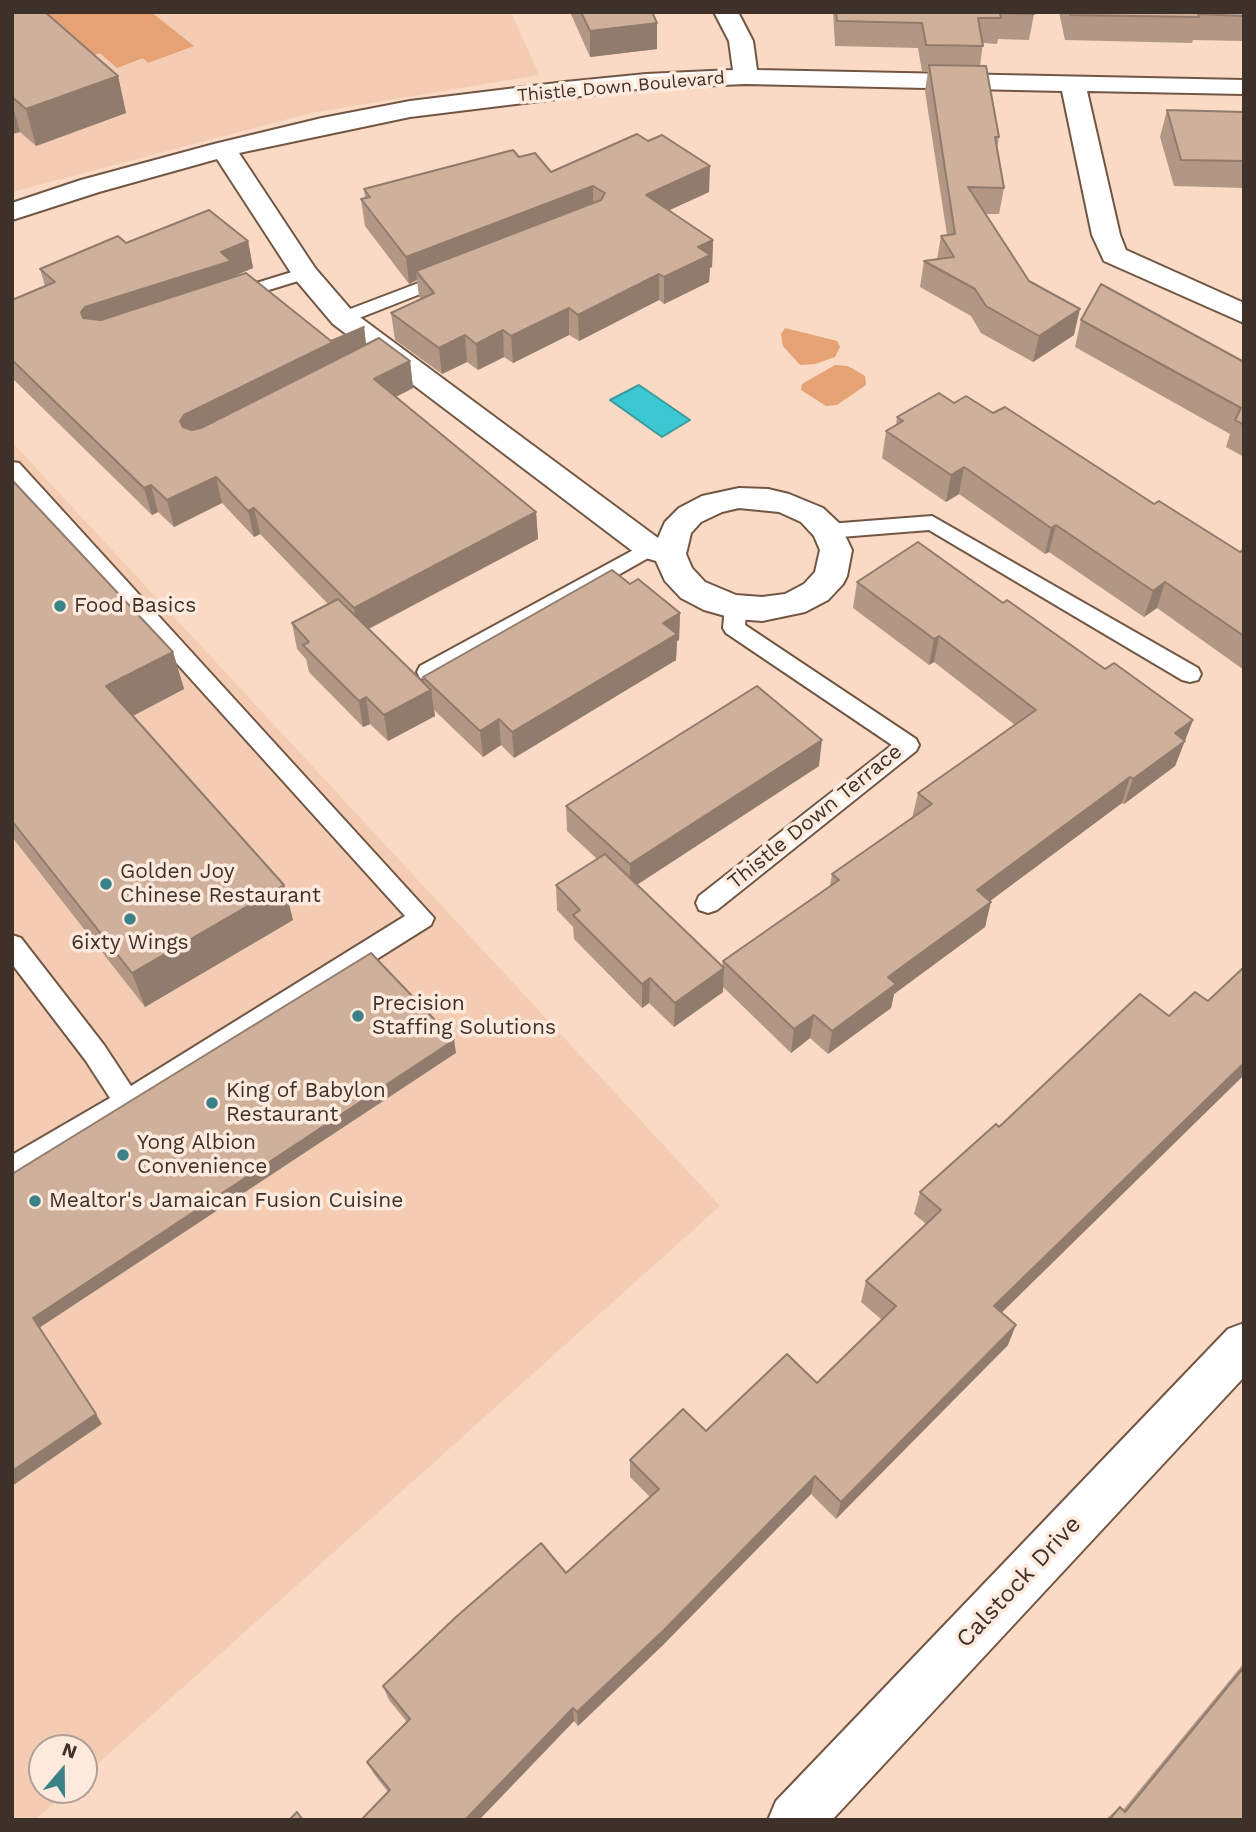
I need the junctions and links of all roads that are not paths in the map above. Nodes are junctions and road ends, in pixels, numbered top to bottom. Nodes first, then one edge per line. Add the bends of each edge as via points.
1 (726, 12) edge
2 (746, 77) junction
3 (1073, 84) junction
4 (1244, 88) edge
5 (223, 149) junction
6 (12, 212) edge
7 (469, 269) edge
8 (305, 272) junction
9 (215, 302) edge
10 (1244, 314) edge
11 (343, 318) junction
12 (12, 468) edge
13 (828, 531) junction
14 (660, 551) junction
15 (736, 607) junction
16 (428, 673) edge
17 (1190, 674) dead end
18 (709, 903) dead end
19 (12, 945) edge
20 (127, 1102) junction
21 (12, 1169) edge
22 (1244, 1344) edge
23 (795, 1820) edge

1 - 2 street via 741,41
2 - 3 street, Thistle Down Boulevard
2 - 5 street, Thistle Down Boulevard via 646,81 410,109
3 - 4 street, Thistle Down Boulevard
3 - 10 street via 1114,255
5 - 6 street, Thistle Down Boulevard
5 - 8 street
7 - 11 lane
8 - 9 lane
8 - 11 street
11 - 14 street via 376,358
12 - 20 lane via 422,918
13 - 14 street via 812,515 789,504 739,498 713,503 690,515
13 - 15 street via 836,550 834,563 831,576 816,592 793,604
13 - 17 lane via 932,523
14 - 15 street via 693,590
14 - 16 lane
15 - 18 lane, Thistle Down Terrace via 734,628 908,745
19 - 20 lane
20 - 21 lane
22 - 23 street, Calstock Drive

